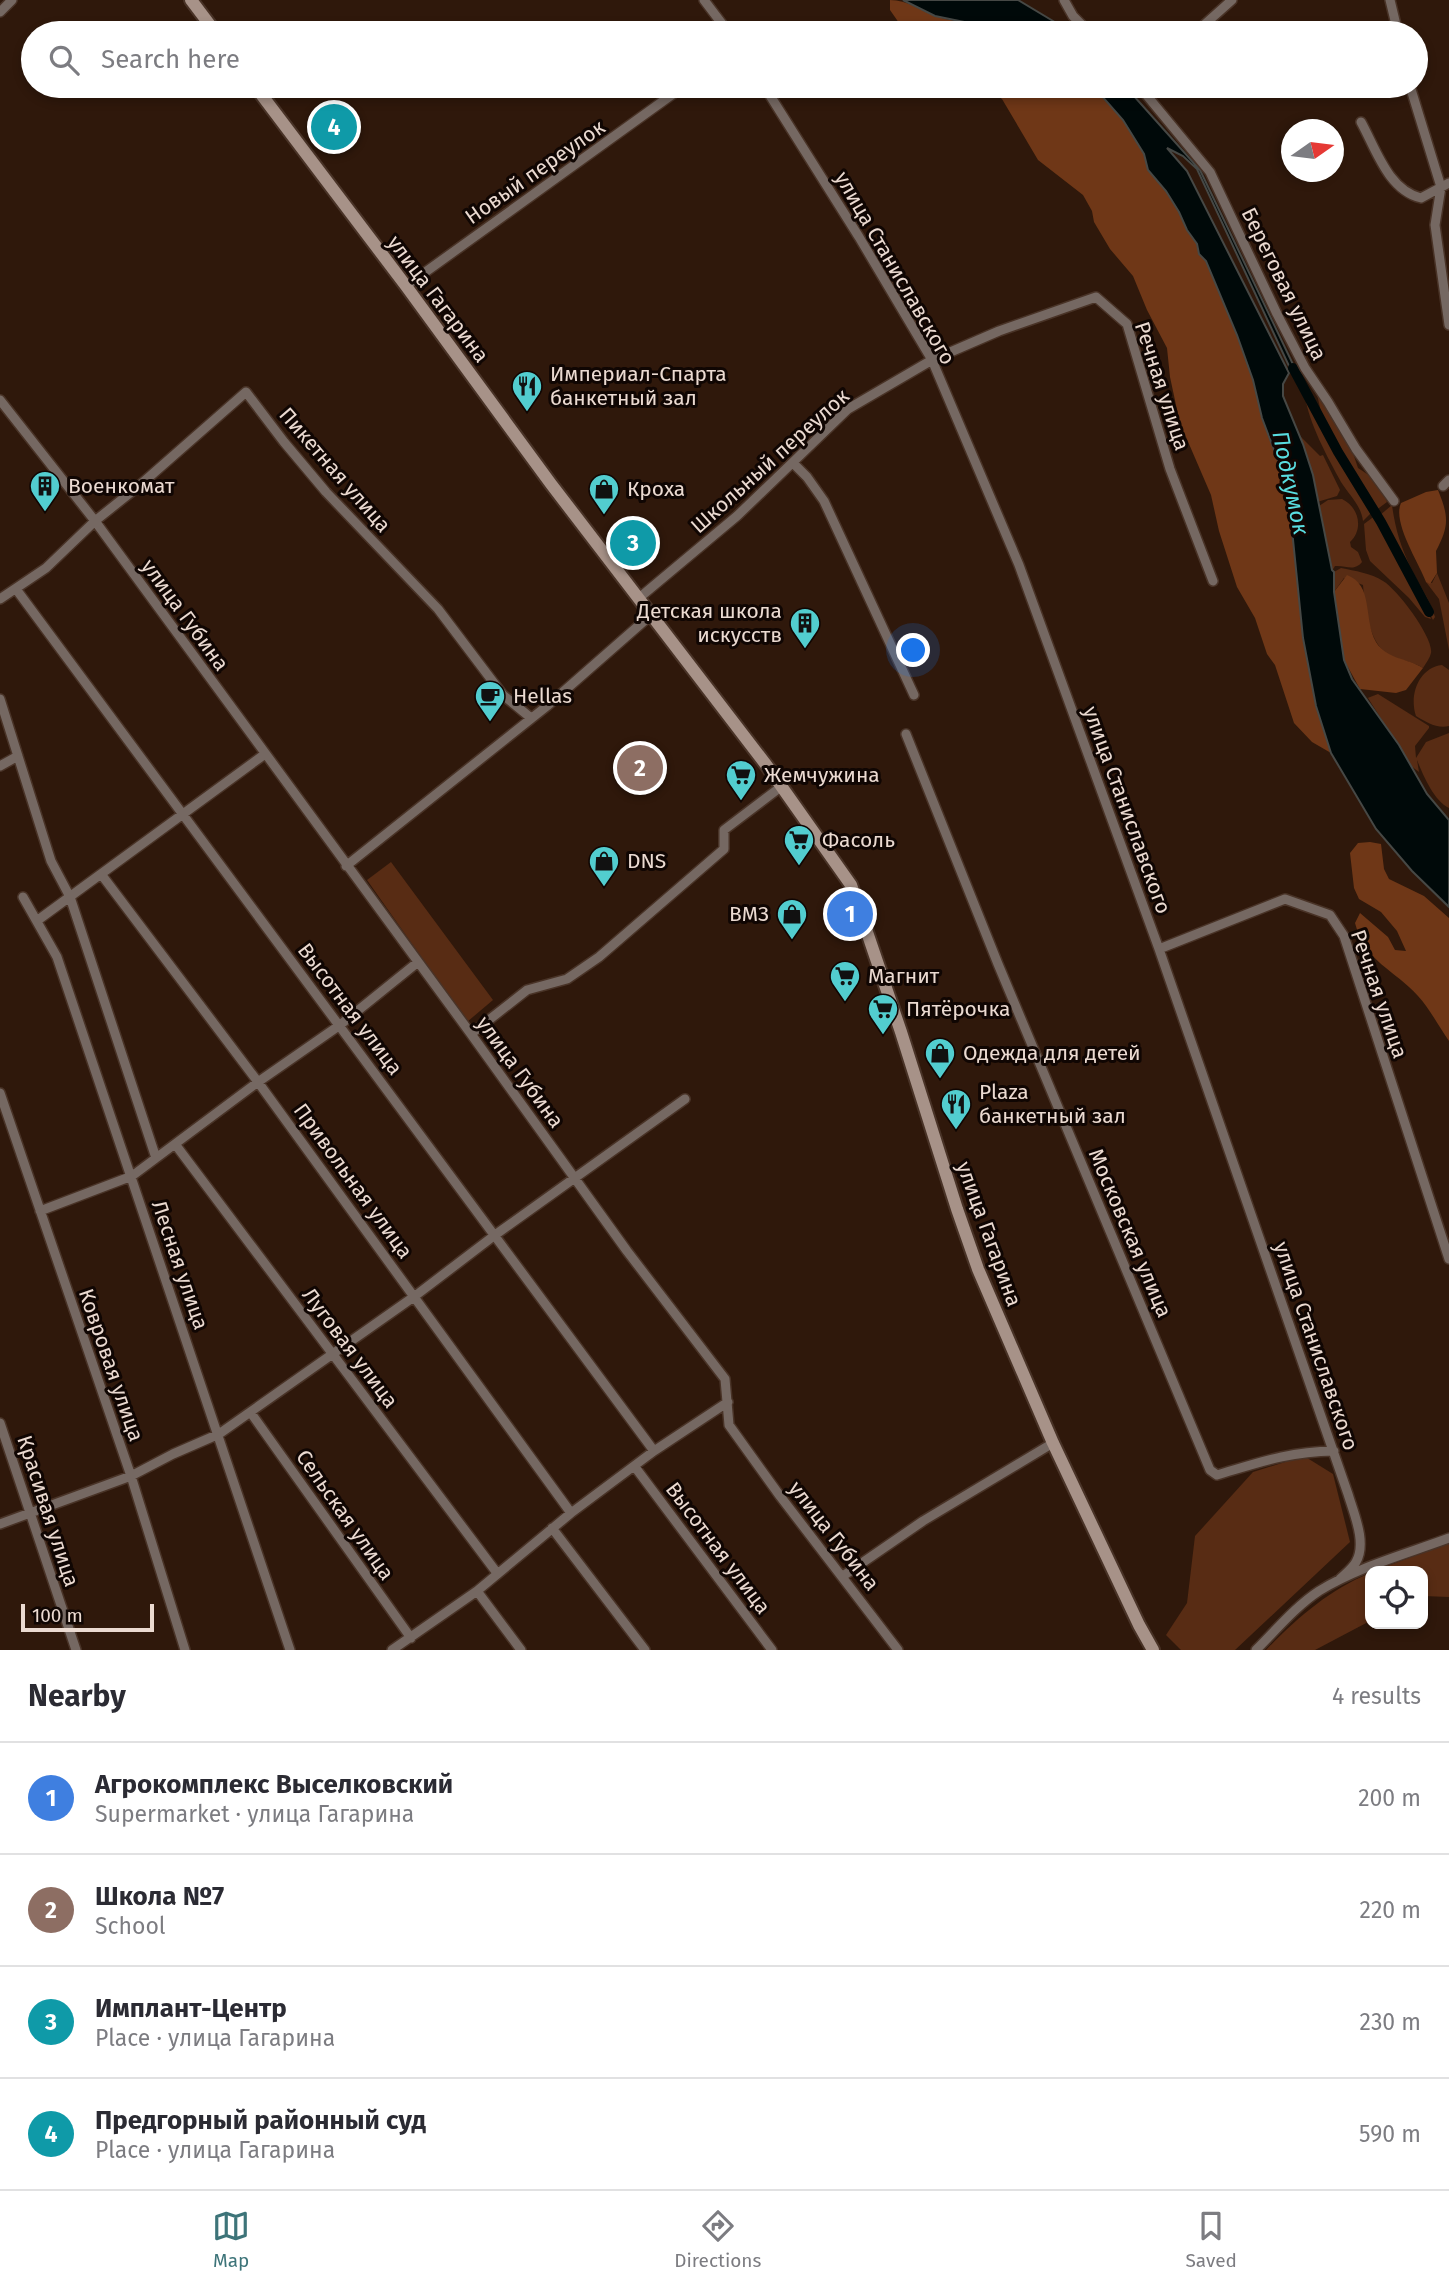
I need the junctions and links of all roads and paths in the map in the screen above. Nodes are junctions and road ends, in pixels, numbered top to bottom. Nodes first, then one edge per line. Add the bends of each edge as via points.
1 (12, 0) edge
2 (191, 0) edge
3 (704, 0) edge
4 (1064, 0) edge
5 (1232, 0) edge
6 (1390, 0) edge
7 (0, 12) edge
8 (207, 21) edge
9 (720, 21) edge
10 (1078, 21) edge
11 (1208, 21) edge
12 (1395, 21) edge
13 (264, 98) edge
14 (667, 98) edge
15 (772, 98) edge
16 (1154, 98) edge
17 (1414, 98) edge
18 (1361, 122) dead end
19 (1445, 185) edge
20 (406, 286) junction
21 (1449, 324) edge
22 (932, 360) junction
23 (0, 400) edge
24 (793, 463) junction
25 (1394, 501) dead end
26 (95, 521) junction
27 (1213, 581) dead end
28 (16, 590) junction
29 (0, 598) edge
30 (639, 598) junction
31 (652, 614) junction
32 (914, 695) dead end
33 (0, 699) edge
34 (531, 718) junction
35 (906, 734) dead end
36 (265, 754) junction
37 (18, 756) junction
38 (0, 766) edge
39 (782, 786) junction
40 (181, 815) junction
41 (346, 866) junction
42 (101, 874) junction
43 (23, 897) dead end
44 (69, 897) junction
45 (38, 920) junction
46 (1159, 949) junction
47 (418, 962) junction
48 (340, 1025) junction
49 (471, 1034) junction
50 (258, 1082) junction
51 (0, 1093) edge
52 (685, 1099) dead end
53 (175, 1144) junction
54 (156, 1158) junction
55 (132, 1176) junction
56 (575, 1179) junction
57 (40, 1211) junction
58 (495, 1235) junction
59 (1449, 1259) edge
60 (415, 1296) junction
61 (333, 1355) junction
62 (728, 1402) junction
63 (251, 1413) junction
64 (0, 1423) edge
65 (219, 1434) junction
66 (1053, 1443) junction
67 (654, 1451) junction
68 (1334, 1451) junction
69 (635, 1466) junction
70 (131, 1476) junction
71 (31, 1513) junction
72 (571, 1513) junction
73 (0, 1524) edge
74 (552, 1528) junction
75 (1449, 1538) edge
76 (497, 1573) junction
77 (843, 1576) junction
78 (1340, 1579) junction
79 (477, 1591) junction
80 (411, 1638) junction
81 (76, 1650) edge
82 (185, 1650) edge
83 (290, 1650) edge
84 (394, 1650) edge
85 (521, 1650) edge
86 (645, 1650) edge
87 (772, 1650) edge
88 (898, 1650) edge
89 (1153, 1650) edge
90 (1256, 1650) edge

1 - 7 street
2 - 8 street
3 - 9 street
4 - 10 street
5 - 11 street
6 - 12 street
13 - 20 street, улица Гагарина
14 - 20 street, Новый переулок
15 - 22 street, улица Станиславского
16 - 25 street, Береговая улица via 1210,172 1309,375
17 - 19 street
18 - 19 street via 1385,167 1409,195 1421,198
19 - 21 street via 1435,225
20 - 30 street, улица Гагарина
22 - 24 street, Школьный переулок via 848,409
22 - 27 street, Речная улица via 1096,297 1113,310 1127,324 1170,468
22 - 46 street, улица Станиславского via 1019,565
23 - 26 street, улица Губина
24 - 30 street, Школьный переулок
24 - 32 street via 824,501
26 - 28 street
26 - 34 street, Пикетная улица via 246,392 326,492 438,609 503,695
26 - 36 street, улица Губина
28 - 29 street
28 - 40 street, Высотная улица
30 - 31 street, улица Гагарина
31 - 34 street
31 - 39 street, улица Гагарина
33 - 37 street
34 - 41 street
35 - 68 street, Московская улица via 1210,1470 1217,1475 1274,1457
36 - 40 street
36 - 41 street, улица Губина
37 - 38 street
37 - 44 street via 51,861
39 - 49 street via 724,830 724,849 599,957 567,979 527,990
39 - 66 street, улица Гагарина via 851,885 978,1269
40 - 42 street
40 - 48 street, Высотная улица
41 - 47 street, улица Губина
42 - 44 street
42 - 50 street, Привольная улица
43 - 45 street, Лесная улица
44 - 45 street
44 - 54 street
45 - 55 street, Лесная улица via 57,957
46 - 59 street, Речная улица via 1285,899 1330,915 1343,936
46 - 68 street, улица Станиславского
47 - 48 street
47 - 49 street, улица Губина
48 - 50 street
48 - 58 street, Высотная улица
49 - 56 street, улица Губина
50 - 53 street
50 - 60 street, Привольная улица
51 - 57 street, Ковровая улица
52 - 56 street
53 - 54 street
53 - 61 street, Луговая улица
54 - 55 street
55 - 57 street
55 - 65 street, Лесная улица
56 - 58 street
56 - 62 street, улица Губина via 725,1379
57 - 70 street, Ковровая улица
58 - 60 street
58 - 67 street, Высотная улица
60 - 61 street
60 - 72 street, Привольная улица
61 - 63 street
61 - 76 street, Луговая улица
62 - 67 street
62 - 77 street, улица Губина via 729,1425
63 - 65 street
63 - 80 street, Сельская улица
64 - 71 street, Красивая улица
65 - 70 street
65 - 83 street, Лесная улица
66 - 77 street via 935,1513
66 - 89 street, улица Гагарина
67 - 69 street
68 - 78 street, улица Станиславского via 1360,1544 1358,1560
69 - 72 street
69 - 87 street, Высотная улица
70 - 71 street
70 - 82 street, Ковровая улица
71 - 73 street
71 - 81 street, Красивая улица
72 - 74 street
74 - 76 street
74 - 86 street
75 - 78 street
76 - 79 street
77 - 88 street, улица Губина
78 - 90 street via 1317,1593
79 - 80 street
79 - 85 street
80 - 84 street

